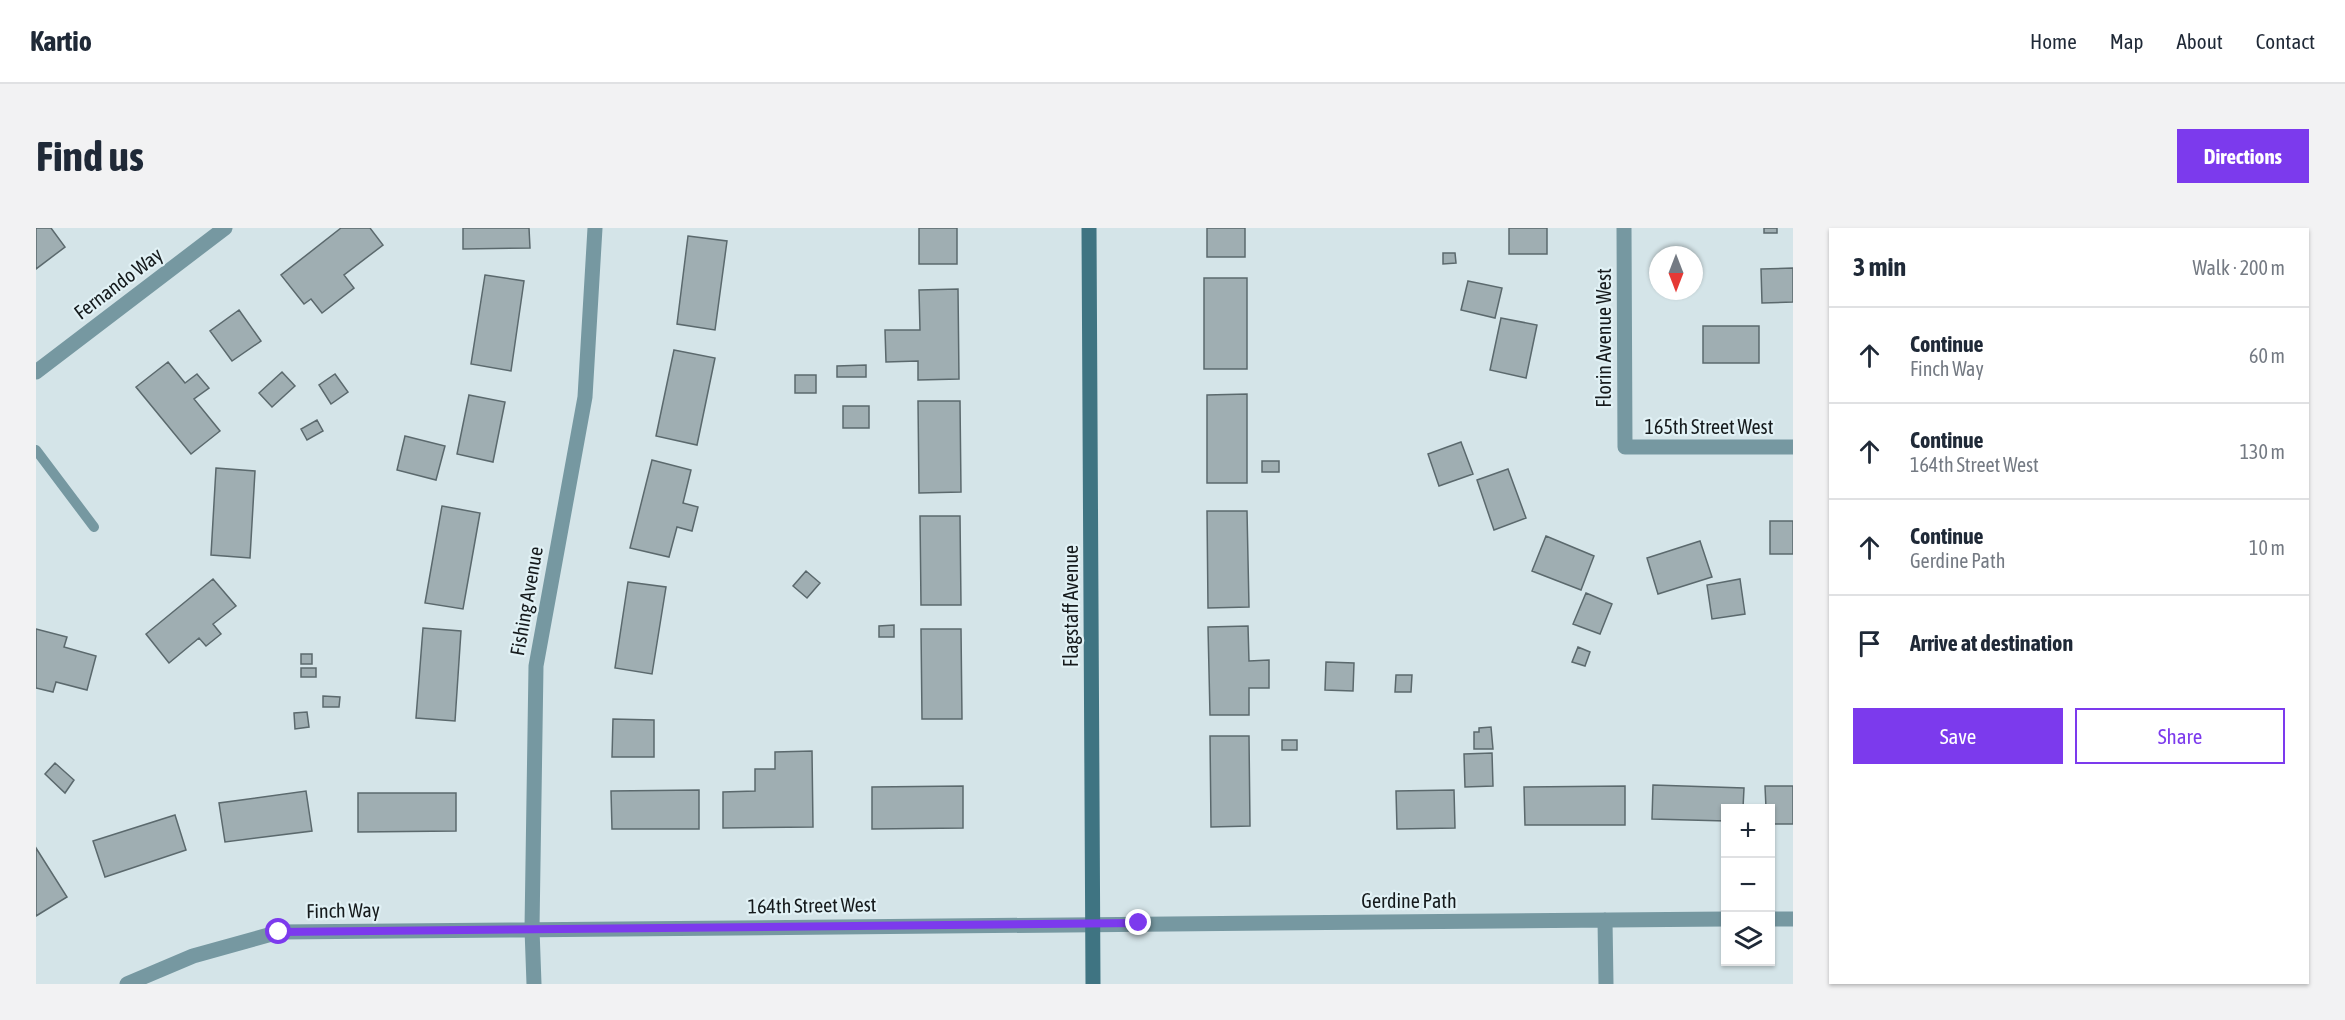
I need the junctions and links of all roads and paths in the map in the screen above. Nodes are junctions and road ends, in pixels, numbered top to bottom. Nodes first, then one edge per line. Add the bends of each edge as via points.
1 (225, 228) edge
2 (595, 228) edge
3 (1089, 228) edge
4 (1624, 228) edge
5 (36, 372) edge
6 (1625, 447) joint
7 (1793, 447) edge
8 (36, 450) edge
9 (94, 527) dead end
10 (1721, 919) edge
11 (1775, 919) edge
12 (1793, 919) edge
13 (1605, 920) junction
14 (1092, 923) junction
15 (532, 929) junction
16 (127, 984) edge
17 (534, 984) edge
18 (1093, 984) edge
19 (1606, 984) edge

1 - 5 street, Fernando Way
2 - 15 street, Fishing Avenue via 585,397 536,666
3 - 14 street, Flagstaff Avenue
4 - 6 street, Florin Avenue West
6 - 7 street, 165th Street West
8 - 9 lane
10 - 13 street, Gerdine Path
11 - 12 street
13 - 14 street, Gerdine Path
13 - 19 street
14 - 15 street, 164th Street West
14 - 18 street, Flagstaff Avenue
15 - 16 street, Finch Way via 279,932 193,956
15 - 17 street, Fishing Avenue

